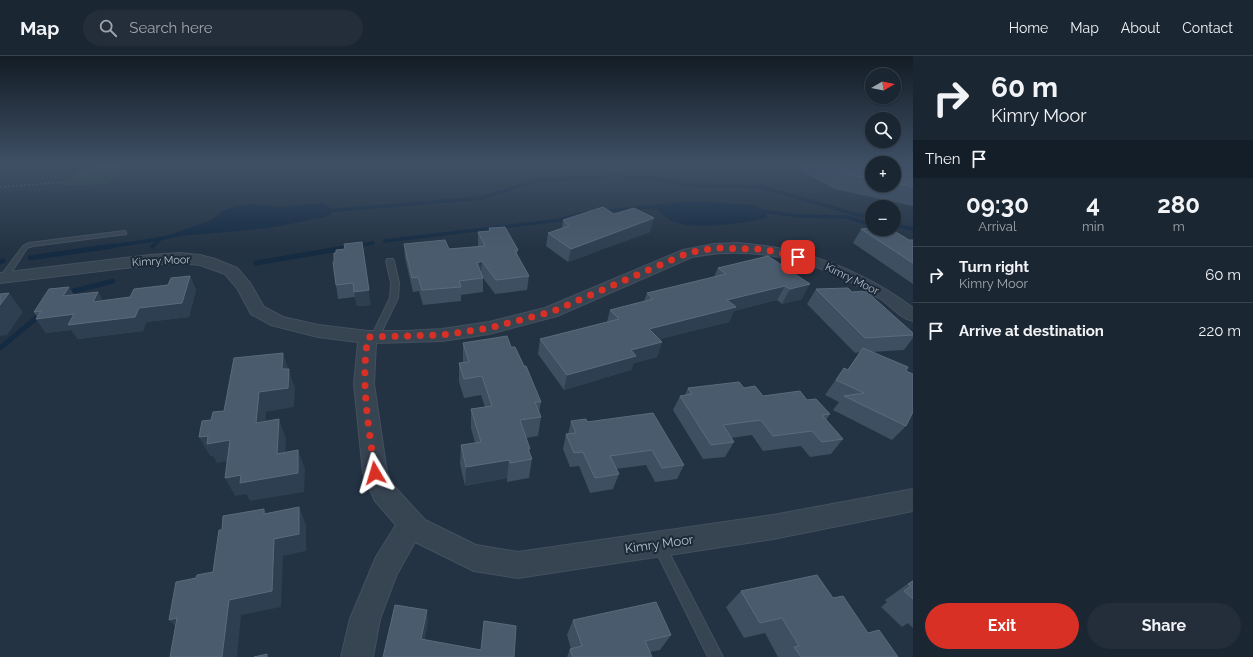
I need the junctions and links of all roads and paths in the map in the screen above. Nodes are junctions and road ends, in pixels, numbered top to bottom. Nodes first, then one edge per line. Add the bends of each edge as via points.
1 (124, 233) dead end
2 (390, 261) dead end
3 (2, 278) edge
4 (913, 316) edge
5 (372, 337) junction
6 (913, 500) edge
7 (411, 524) junction
8 (658, 544) junction
9 (357, 657) edge
10 (716, 657) edge

1 - 3 lane via 31,244
2 - 5 lane via 395,284 394,298
3 - 5 street, Kimry Moor via 150,260 200,260 231,271 244,286 257,310 277,321 318,331
4 - 5 street, Kimry Moor via 887,296 856,278 824,265 763,249 714,248 688,253 551,312 489,328 442,335
5 - 7 street, Kimry Moor via 365,355 364,384 375,473 384,493
6 - 8 street, Kimry Moor via 773,527
7 - 8 street, Kimry Moor via 416,529 474,558 518,565
7 - 9 street via 386,567 366,619
8 - 10 lane

